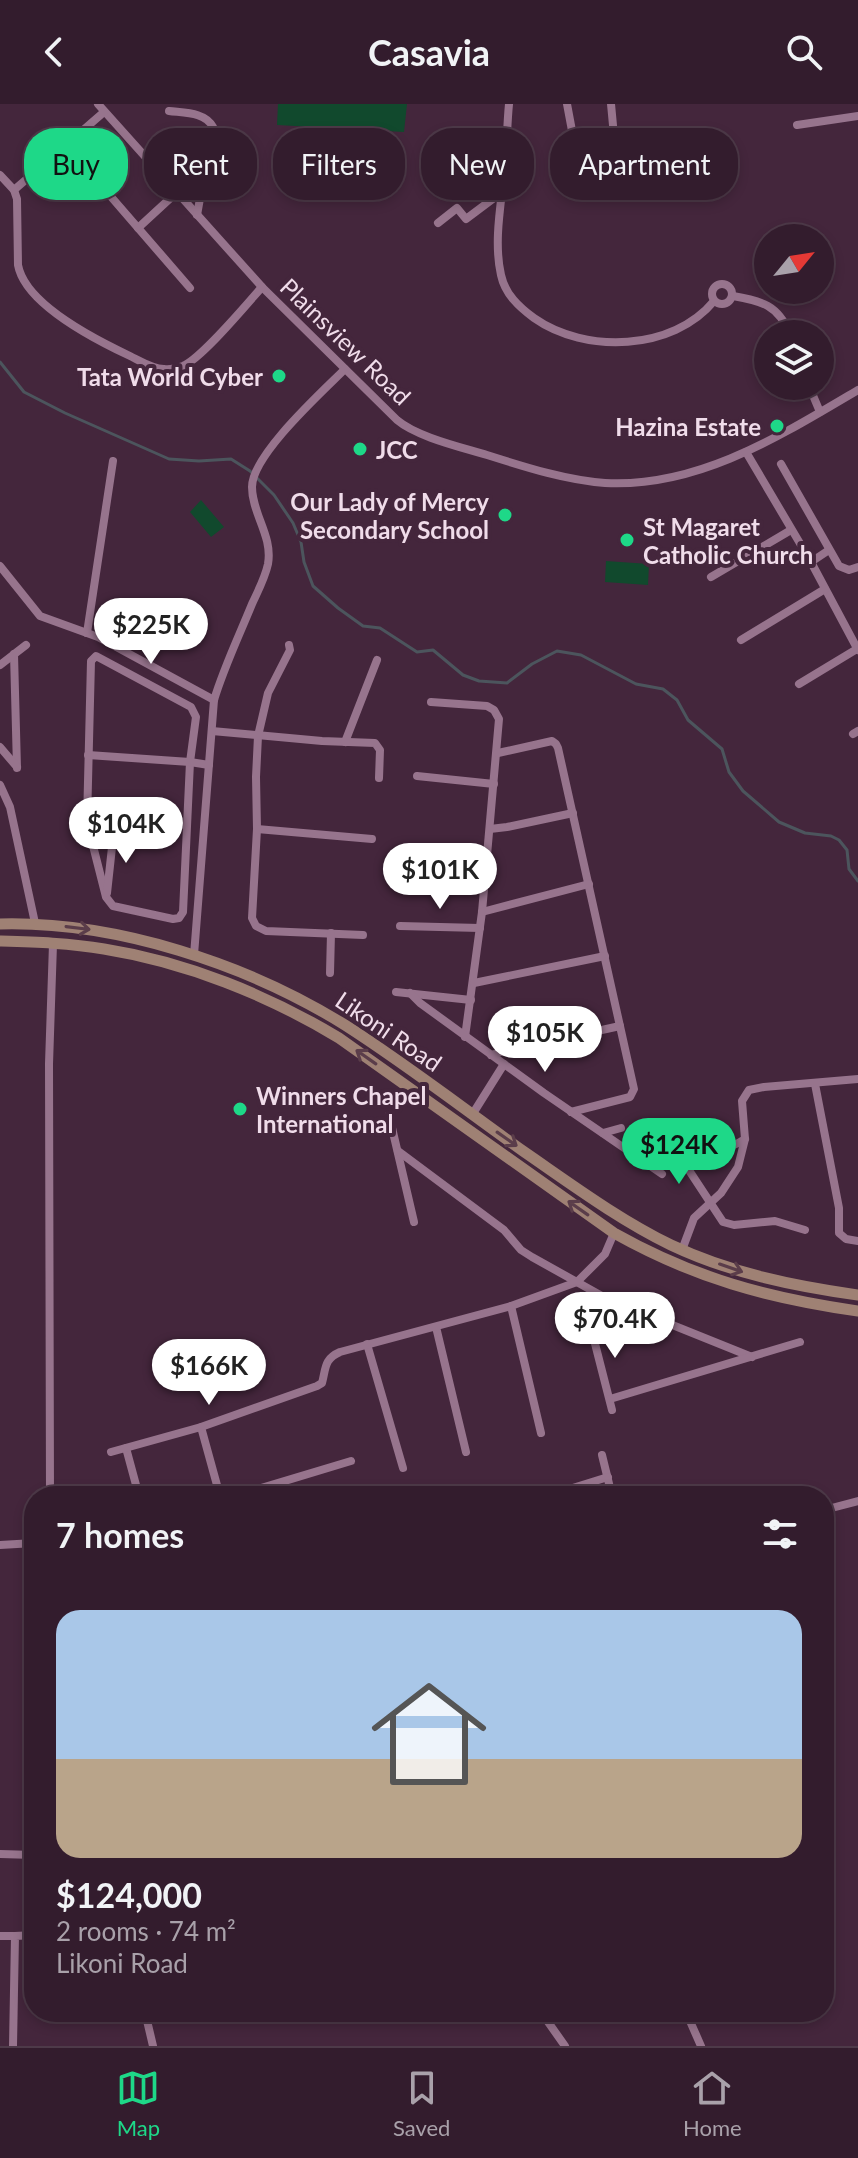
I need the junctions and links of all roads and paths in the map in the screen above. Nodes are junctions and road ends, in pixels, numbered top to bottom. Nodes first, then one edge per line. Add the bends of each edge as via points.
1 (509, 104) edge
2 (567, 104) edge
3 (611, 104) edge
4 (101, 108) edge
5 (169, 111) dead end
6 (858, 116) edge
7 (797, 125) dead end
8 (507, 128) edge
9 (144, 157) edge
10 (0, 175) edge
11 (14, 190) junction
12 (114, 200) edge
13 (168, 200) edge
14 (183, 200) edge
15 (491, 200) edge
16 (502, 200) edge
17 (197, 215) junction
18 (438, 223) dead end
19 (138, 228) junction
20 (262, 287) junction
21 (190, 288) dead end
22 (733, 296) junction
23 (714, 301) junction
24 (782, 320) edge
25 (345, 369) junction
26 (858, 390) edge
27 (815, 400) edge
28 (820, 412) junction
29 (746, 452) junction
30 (113, 461) dead end
31 (781, 464) dead end
32 (791, 530) junction
33 (829, 550) junction
34 (811, 562) junction
35 (0, 566) edge
36 (858, 567) edge
37 (711, 577) dead end
38 (825, 589) junction
39 (87, 633) junction
40 (741, 640) dead end
41 (26, 645) dead end
42 (289, 645) dead end
43 (858, 649) edge
44 (14, 654) junction
45 (377, 660) dead end
46 (0, 665) edge
47 (799, 684) dead end
48 (214, 700) junction
49 (431, 702) dead end
50 (212, 731) junction
51 (258, 736) junction
52 (345, 742) junction
53 (0, 747) edge
54 (498, 753) junction
55 (88, 755) junction
56 (190, 762) junction
57 (209, 765) junction
58 (417, 776) dead end
59 (379, 778) dead end
60 (494, 784) junction
61 (0, 785) edge
62 (573, 813) junction
63 (89, 828) junction
64 (114, 829) junction
65 (257, 829) junction
66 (490, 829) junction
67 (136, 831) dead end
68 (372, 839) dead end
69 (417, 849) dead end
70 (486, 855) junction
71 (589, 884) junction
72 (106, 897) junction
73 (482, 912) junction
74 (35, 923) junction
75 (0, 924) edge
76 (400, 926) dead end
77 (480, 928) junction
78 (331, 933) junction
79 (363, 935) dead end
80 (0, 941) edge
81 (53, 944) junction
82 (194, 955) junction
83 (605, 956) junction
84 (191, 970) junction
85 (330, 973) dead end
86 (474, 983) junction
87 (396, 992) dead end
88 (410, 993) junction
89 (471, 1000) junction
90 (620, 1026) junction
91 (465, 1037) junction
92 (547, 1042) dead end
93 (518, 1047) dead end
94 (491, 1055) junction
95 (504, 1064) junction
96 (858, 1079) edge
97 (815, 1084) junction
98 (571, 1112) junction
99 (389, 1115) dead end
100 (472, 1115) junction
101 (621, 1128) dead end
102 (603, 1133) junction
103 (745, 1139) junction
104 (398, 1151) junction
105 (662, 1174) dead end
106 (710, 1204) junction
107 (414, 1222) dead end
108 (805, 1230) dead end
109 (614, 1233) junction
110 (858, 1241) edge
111 (682, 1250) junction
112 (577, 1282) junction
113 (858, 1295) edge
114 (511, 1306) junction
115 (858, 1311) edge
116 (436, 1327) junction
117 (591, 1328) dead end
118 (800, 1342) dead end
119 (367, 1344) junction
120 (752, 1357) junction
121 (610, 1399) junction
122 (612, 1410) dead end
123 (201, 1427) junction
124 (541, 1433) dead end
125 (126, 1448) junction
126 (111, 1452) dead end
127 (466, 1452) dead end
128 (602, 1455) dead end
129 (351, 1461) dead end
130 (403, 1468) dead end
131 (608, 1477) junction
132 (50, 1486) edge
133 (136, 1486) edge
134 (217, 1486) edge
135 (268, 1486) edge
136 (579, 1486) edge
137 (610, 1486) edge
138 (858, 1501) edge
139 (834, 1507) edge
140 (24, 1544) edge
141 (0, 1545) edge
142 (0, 1854) edge
143 (24, 1855) edge
144 (0, 1936) edge
145 (15, 1936) junction
146 (24, 1936) edge
147 (147, 2022) edge
148 (548, 2022) edge
149 (690, 2022) edge
150 (13, 2046) edge
151 (153, 2046) edge
152 (565, 2046) edge
153 (701, 2046) edge

1 - 8 street
2 - 3 street via 577,145 614,136
4 - 9 street, Plainsview Road
4 - 11 street
5 - 17 street via 204,117 213,127
6 - 7 street
10 - 11 street
11 - 20 street via 18,265 25,283 83,333 146,364 166,370 185,365
12 - 19 street
13 - 19 street
14 - 17 street, Plainsview Road
15 - 18 street via 466,219 457,208
16 - 23 street via 501,277 508,293 542,324 588,340 623,342 675,330
17 - 20 street, Plainsview Road
19 - 21 street
20 - 25 street, Plainsview Road
22 - 23 street via 730,303
22 - 23 street via 732,289 719,284 713,288
22 - 24 street via 759,301
25 - 29 street, Plainsview Road via 407,427 573,478 651,481 701,470
25 - 48 street via 258,466 252,488 268,541 267,567
26 - 28 street, Plainsview Road
27 - 28 street
28 - 29 street, Plainsview Road
29 - 32 street
30 - 39 street
31 - 33 street
32 - 34 street
32 - 37 street
33 - 34 street
33 - 36 street via 841,568
34 - 38 street
35 - 39 street via 40,616
38 - 40 street
38 - 43 street
39 - 48 street
41 - 44 street
42 - 51 street via 265,702
43 - 47 street
44 - 46 street
44 - 53 street via 17,768
45 - 52 street
48 - 50 street
49 - 54 street via 491,707 499,719
50 - 51 street
50 - 57 street
51 - 52 street
51 - 65 street
52 - 59 street via 379,746
54 - 60 street
54 - 62 street via 555,742
55 - 56 street
55 - 56 street via 91,661 99,656 191,707 196,717
55 - 63 street
56 - 57 street
56 - 72 street via 183,912 173,919 113,906
57 - 82 street
58 - 60 street
60 - 66 street
61 - 74 street via 10,807
62 - 66 street
62 - 71 street
63 - 64 street
63 - 72 street
64 - 67 street
64 - 72 street
65 - 68 street
65 - 78 street via 252,918 256,926 266,931
66 - 70 street
69 - 70 street
70 - 73 street
71 - 73 street
71 - 83 street
73 - 77 street
74 - 75 main road, Likoni Road
74 -> 82 main road, Likoni Road via 103,931
76 - 77 street
77 - 86 street
78 - 79 street
78 - 85 street
80 - 81 main road, Likoni Road
81 - 84 main road, Likoni Road via 114,950
81 - 132 street
82 - 84 main road
82 - 100 main road, Likoni Road via 325,1014
83 - 86 street
83 - 90 street
109 -> 84 main road, Likoni Road via 320,1026
86 - 89 street
87 - 88 street
88 - 89 street
88 - 91 street
89 - 91 street
90 - 92 street
90 - 98 street via 633,1094
91 - 94 street
93 - 94 street
94 - 95 street
95 - 98 street
95 - 100 street
96 - 97 street
97 - 103 street via 749,1090 742,1101
97 - 110 street via 839,1233
98 - 102 street
99 - 104 street
100 -> 111 main road, Likoni Road via 622,1218
101 - 102 street
102 - 105 street
103 - 106 street via 735,1175
103 - 106 street via 730,1149 675,1149
104 - 107 street
104 - 112 street via 504,1230 521,1250
106 - 108 street via 728,1224 775,1221
106 - 111 street via 694,1218
109 - 112 street via 605,1254
109 - 115 main road, Likoni Road via 730,1285
111 -> 113 main road, Likoni Road via 765,1279
112 - 114 street
112 - 120 street via 627,1310
114 - 116 street
114 - 124 street
116 - 119 street
116 - 127 street
117 - 121 street
118 - 120 street
119 - 123 street via 327,1359 317,1386
119 - 130 street
120 - 121 street
121 - 122 street
123 - 125 street
123 - 134 street
125 - 126 street
125 - 133 street
128 - 131 street
129 - 135 street
131 - 136 street
131 - 137 street
138 - 139 street
140 - 141 street
142 - 143 street
144 - 145 street
145 - 146 street
145 - 150 street
147 - 151 street
148 - 152 street
149 - 153 street

